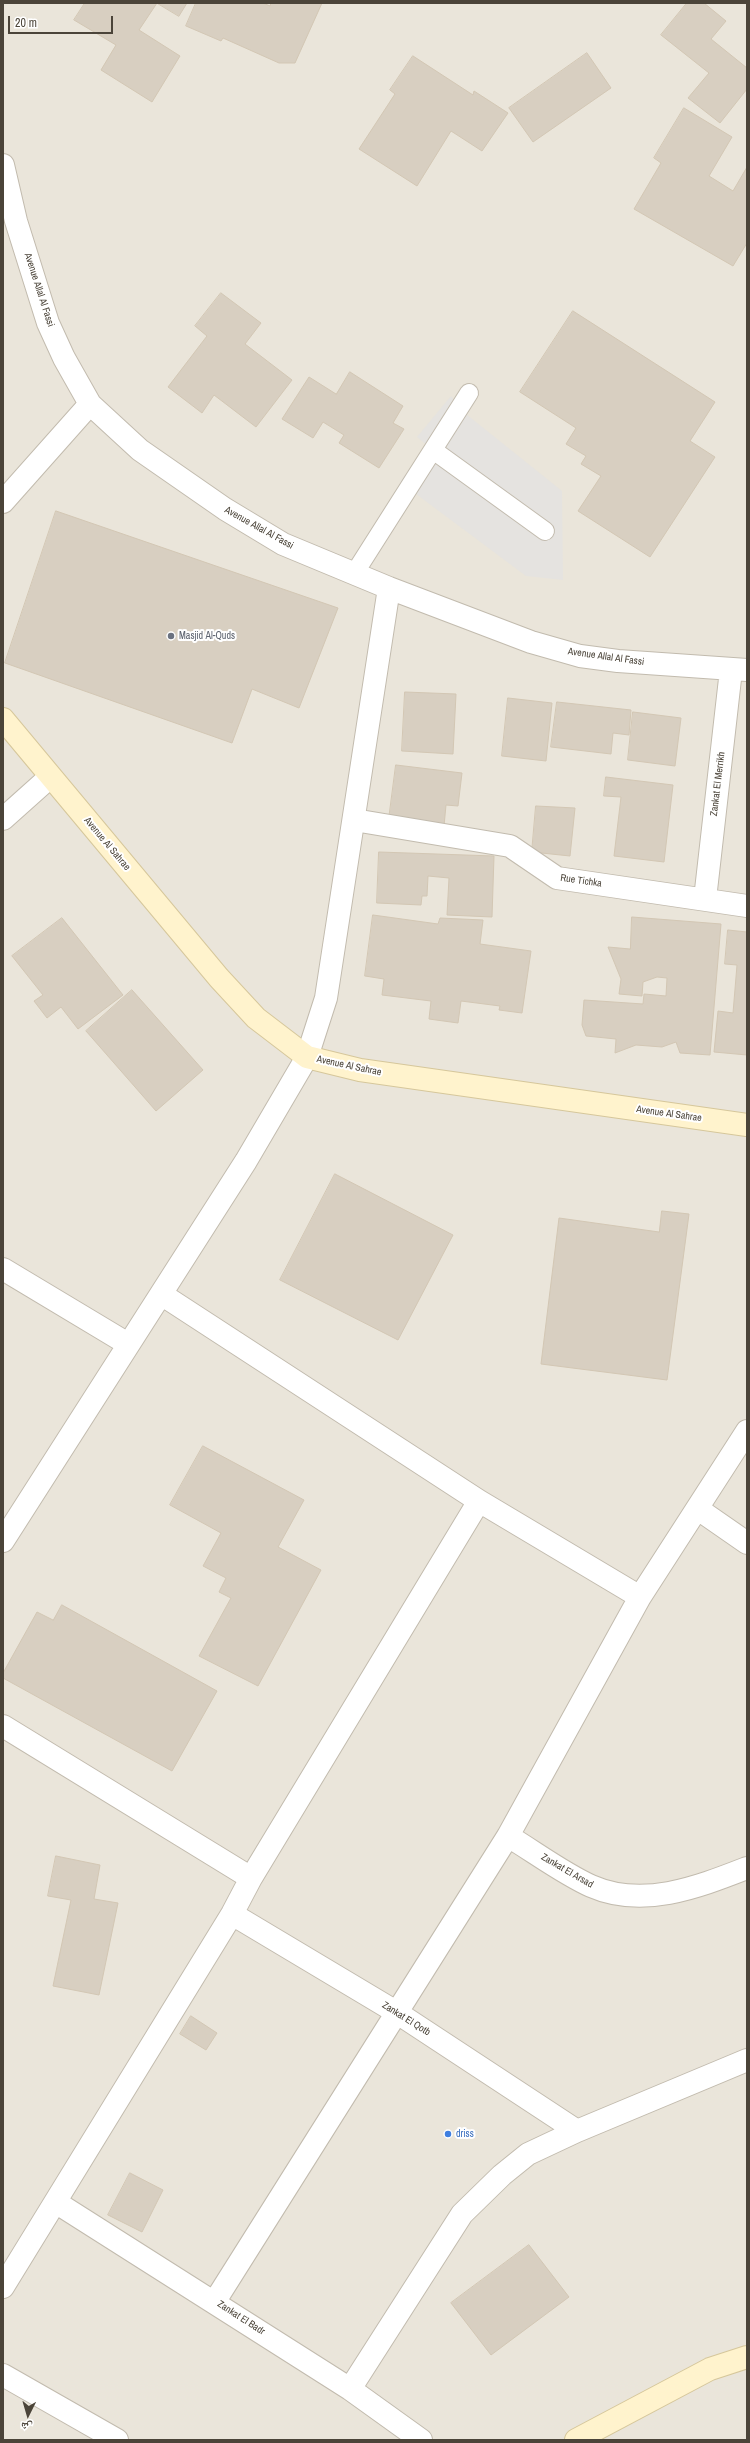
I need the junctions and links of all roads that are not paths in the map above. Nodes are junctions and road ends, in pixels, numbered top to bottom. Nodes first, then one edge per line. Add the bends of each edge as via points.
1 (3, 165) edge
2 (468, 394) dead end
3 (90, 404) junction
4 (433, 450) junction
5 (3, 502) edge
6 (545, 531) dead end
7 (354, 574) junction
8 (389, 588) junction
9 (739, 670) edge
10 (3, 720) edge
11 (50, 777) junction
12 (3, 819) edge
13 (354, 820) junction
14 (705, 899) junction
15 (747, 906) edge
16 (307, 1057) junction
17 (747, 1124) edge
18 (3, 1269) edge
19 (161, 1294) junction
20 (128, 1344) junction
21 (747, 1431) edge
22 (479, 1501) junction
23 (698, 1510) junction
24 (3, 1541) edge
25 (747, 1543) edge
26 (640, 1597) junction
27 (3, 1726) edge
28 (508, 1836) junction
29 (747, 1868) edge
30 (251, 1878) junction
31 (232, 1914) junction
32 (396, 2012) junction
33 (747, 2060) edge
34 (577, 2130) junction
35 (57, 2203) junction
36 (3, 2288) edge
37 (215, 2301) junction
38 (747, 2357) edge
39 (3, 2375) edge
40 (350, 2389) junction
41 (117, 2440) edge
42 (421, 2440) edge
43 (576, 2440) edge

1 - 3 street, Avenue Allal Al Fassi via 16,221 48,323
2 - 4 lane
3 - 5 street
3 - 7 street, Avenue Allal Al Fassi via 140,450 225,509 283,544
4 - 6 lane
4 - 7 lane
7 - 8 street, Avenue Allal Al Fassi
8 - 9 street, Avenue Allal Al Fassi via 531,642 580,656
8 - 13 street
9 - 14 street, Zankat El Merrikh
10 - 11 street, Avenue Al Sahrae
11 - 12 street
11 - 16 street, Avenue Al Sahrae via 219,978 256,1018
13 - 14 street, Rue Tichka via 510,846 557,878
13 - 16 street via 326,998
14 - 15 street, Rue Tichka
16 - 17 street, Avenue Al Sahrae via 360,1070
16 - 19 street via 246,1162
18 - 20 street
19 - 20 street
19 - 22 street
20 - 24 street
21 - 23 street
22 - 26 street
22 - 30 street
23 - 25 street
23 - 26 street
26 - 28 street
27 - 30 street
28 - 29 street, Zankat El Arsad via 591,1886 620,1894 651,1896 688,1889
28 - 32 street
30 - 31 street
31 - 32 street, Zankat El Qotb
31 - 35 street
32 - 34 street, Zankat El Qotb
32 - 37 street
33 - 34 street
34 - 40 street via 528,2154 481,2194 462,2214
35 - 36 street
35 - 37 street, Zankat El Badr
37 - 40 street, Zankat El Badr
38 - 43 street via 710,2369
39 - 41 street
40 - 42 street, Zankat El Badr

